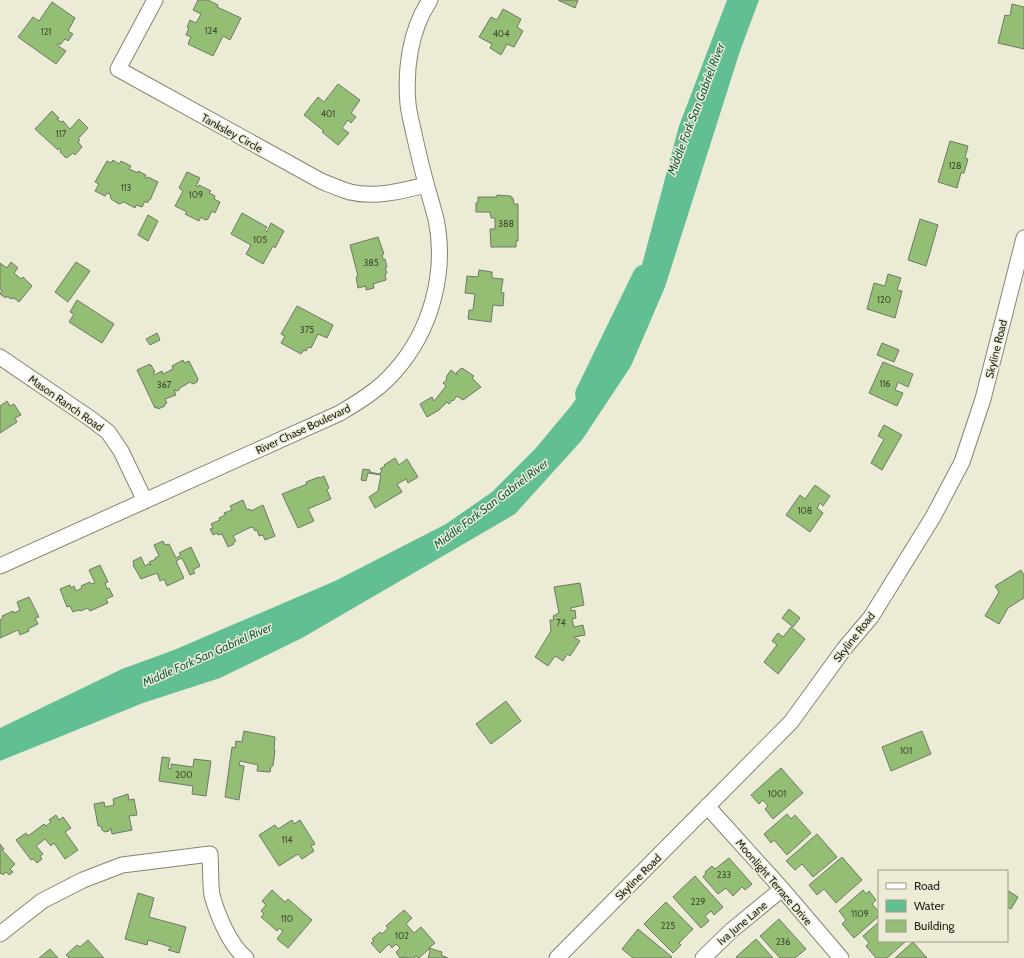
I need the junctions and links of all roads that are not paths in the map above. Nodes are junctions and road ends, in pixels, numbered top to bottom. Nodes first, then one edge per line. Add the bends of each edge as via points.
1 (155, 0) edge
2 (430, 0) edge
3 (426, 185) junction
4 (1024, 238) edge
5 (0, 358) edge
6 (145, 501) junction
7 (0, 566) edge
8 (707, 806) junction
9 (782, 889) junction
10 (0, 934) edge
11 (246, 958) edge
12 (557, 958) edge
13 (703, 958) edge
14 (841, 958) edge

1 - 3 street, Tanksley Circle via 118,69 236,136 321,181 350,192 373,195 405,191
2 - 3 street, River Chase Boulevard via 412,41 407,73 408,106
3 - 6 street, River Chase Boulevard via 436,220 438,280 431,308 416,342 395,372 372,393 340,413
4 - 8 street, Skyline Road via 983,399 962,462 944,499 870,616 791,722
5 - 6 street, Mason Ranch Road via 108,432 121,451
6 - 7 street, River Chase Boulevard
8 - 9 street, Moonlight Terrace Drive
8 - 12 street, Skyline Road
9 - 13 street, Iva June Lane via 732,930
9 - 14 street, Moonlight Terrace Drive
10 - 11 street via 42,901 83,880 122,865 210,854 212,894 218,912 231,940

